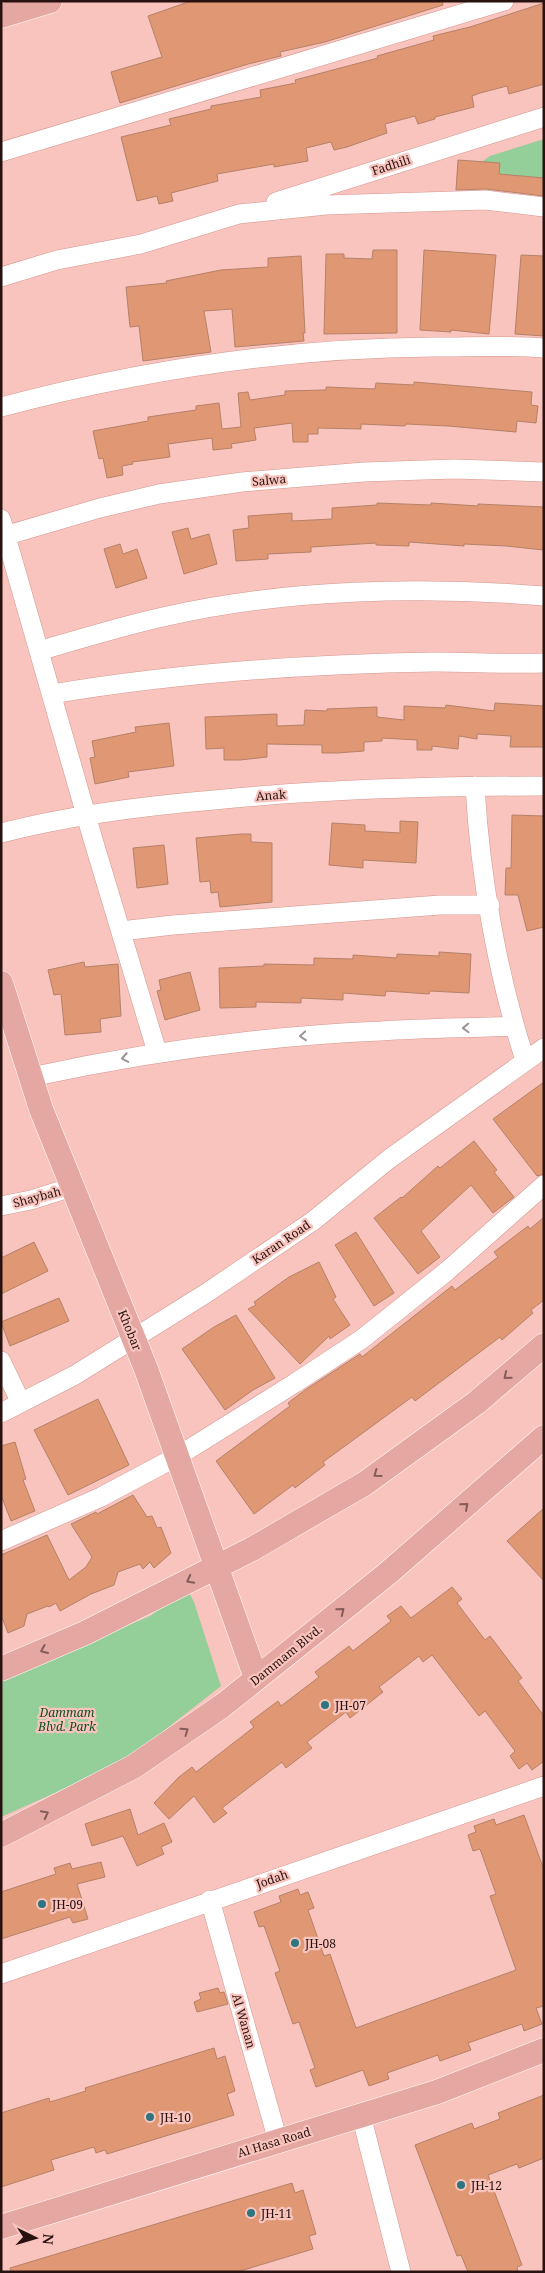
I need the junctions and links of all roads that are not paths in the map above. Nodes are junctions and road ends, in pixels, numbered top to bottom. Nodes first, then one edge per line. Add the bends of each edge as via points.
1 (50, 1) edge
2 (504, 1) edge
3 (1, 16) edge
4 (544, 117) edge
5 (1, 152) edge
6 (544, 207) edge
7 (239, 214) junction
8 (1, 277) edge
9 (544, 348) edge
10 (1, 407) edge
11 (544, 472) edge
12 (3, 531) edge
13 (544, 596) edge
14 (39, 651) junction
15 (544, 663) edge
16 (52, 694) junction
17 (475, 786) junction
18 (544, 786) edge
19 (86, 815) junction
20 (1, 833) edge
21 (490, 905) junction
22 (121, 931) junction
23 (1, 983) edge
24 (514, 1026) junction
25 (544, 1048) edge
26 (157, 1052) junction
27 (525, 1060) junction
28 (31, 1077) junction
29 (544, 1185) edge
30 (72, 1187) junction
31 (1, 1206) edge
32 (134, 1339) junction
33 (544, 1345) edge
34 (1, 1361) edge
35 (21, 1403) junction
36 (1, 1412) edge
37 (544, 1437) edge
38 (178, 1456) junction
39 (1, 1541) edge
40 (217, 1567) junction
41 (1, 1668) edge
42 (256, 1678) junction
43 (544, 1786) edge
44 (1, 1836) edge
45 (210, 1900) junction
46 (1, 1974) edge
47 (544, 2050) edge
48 (361, 2115) junction
49 (278, 2141) junction
50 (1, 2227) edge
51 (401, 2272) edge

1 - 3 main road
2 - 5 street
4 - 7 street, Fadhili
6 - 7 street, Fadhili via 485,200 326,205
7 - 8 street, Fadhili via 141,244 57,260
9 - 10 street via 377,348 213,362 140,374
11 - 12 street, Salwa via 454,469 364,472 242,482 159,494
12 - 14 street
13 - 14 street via 412,592 326,594 164,616
14 - 16 street
15 - 16 street via 433,662 315,668 204,675
16 - 19 street
17 - 18 street, Anak
17 - 19 street, Anak via 302,792
17 - 21 street via 479,842
19 - 20 street, Anak
19 - 22 street
21 - 22 street via 440,905
21 - 24 street
22 - 26 street
23 - 28 main road, Khobar
24 -> 26 street via 335,1034
24 - 27 street
25 - 27 street, Karan Road
26 -> 28 street
27 - 32 street, Karan Road via 389,1158 312,1221
28 - 30 main road, Khobar
29 - 38 street via 447,1271 362,1339
30 - 31 street, Shaybah
30 - 32 main road, Khobar
32 - 35 street, Karan Road
32 - 38 main road, Khobar
33 -> 40 main road via 476,1403 364,1484
34 - 35 street
35 - 36 street, Karan Road
42 -> 37 main road, Dammam Blvd. via 387,1574
38 - 39 street via 101,1497
38 - 40 main road, Khobar
40 -> 41 main road via 85,1633
40 - 42 main road, Khobar
44 -> 42 main road, Dammam Blvd. via 133,1766 222,1706
43 - 45 street, Jodah
45 - 46 street, Jodah
45 - 49 street, Al Wanan
47 - 48 main road, Al Hasa Road via 437,2092
48 - 49 main road, Al Hasa Road
48 - 51 street
49 - 50 main road, Al Hasa Road

